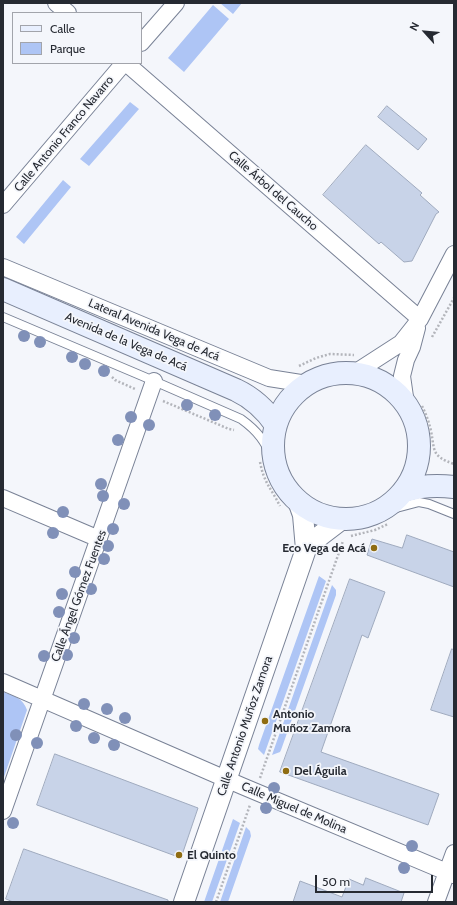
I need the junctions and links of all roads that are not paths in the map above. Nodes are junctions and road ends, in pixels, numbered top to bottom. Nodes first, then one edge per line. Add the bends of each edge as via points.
1 (56, 3) edge
2 (176, 3) edge
3 (67, 12) edge
4 (142, 42) edge
5 (124, 64) edge
6 (126, 64) edge
7 (3, 205) edge
8 (454, 254) edge
9 (3, 267) edge
10 (3, 290) edge
11 (3, 317) edge
12 (420, 319) junction
13 (355, 364) junction
14 (154, 381) junction
15 (307, 384) junction
16 (249, 396) junction
17 (289, 397) junction
18 (413, 403) junction
19 (276, 425) junction
20 (420, 458) junction
21 (267, 459) junction
22 (454, 484) edge
23 (454, 487) edge
24 (405, 491) junction
25 (3, 498) edge
26 (290, 504) junction
27 (454, 514) edge
28 (384, 516) junction
29 (345, 531) junction
30 (99, 539) junction
31 (306, 549) junction
32 (3, 682) edge
33 (42, 700) junction
34 (227, 780) junction
35 (3, 811) edge
36 (454, 854) edge
37 (450, 874) edge
38 (184, 902) edge
39 (436, 902) edge

1 - 3 street
2 - 4 street
5 - 7 street, Calle Antonio Franco Navarro
6 - 12 street, Calle Árbol del Caucho
8 - 12 street
9 - 15 street, Lateral Avenida Vega de Acá via 269,378
10 - 16 main road, Avenida de la Vega de Acá
11 - 14 lane
12 - 13 street via 401,343
12 - 18 street via 402,376
13 - 15 main road
13 - 18 main road via 367,376
14 - 21 lane via 241,419 258,433
14 - 30 street, Calle Ángel Gómez Fuentes
15 - 17 main road
16 - 17 main road, Avenida de la Vega de Acá via 267,400
16 - 19 main road, Avenida de la Vega de Acá
17 - 19 main road
18 - 20 main road
19 - 21 main road
20 - 22 main road via 429,469
20 - 24 main road via 417,474
21 - 26 main road via 288,492
23 - 24 main road via 436,485
24 - 28 main road
25 - 30 street
26 - 29 main road via 326,517
26 - 31 street, Calle Antonio Muñoz Zamora via 303,515
27 - 28 lane via 419,502 386,511
28 - 29 main road via 353,519
29 - 31 street, Calle Antonio Muñoz Zamora via 321,535
30 - 33 street, Calle Ángel Gómez Fuentes
31 - 34 street, Calle Antonio Muñoz Zamora
32 - 33 street, Calle Miguel de Molina
33 - 34 street, Calle Miguel de Molina
33 - 35 street, Calle Ángel Gómez Fuentes
34 - 37 street, Calle Miguel de Molina
34 - 38 street, Calle Antonio Muñoz Zamora
36 - 37 street
37 - 39 street

